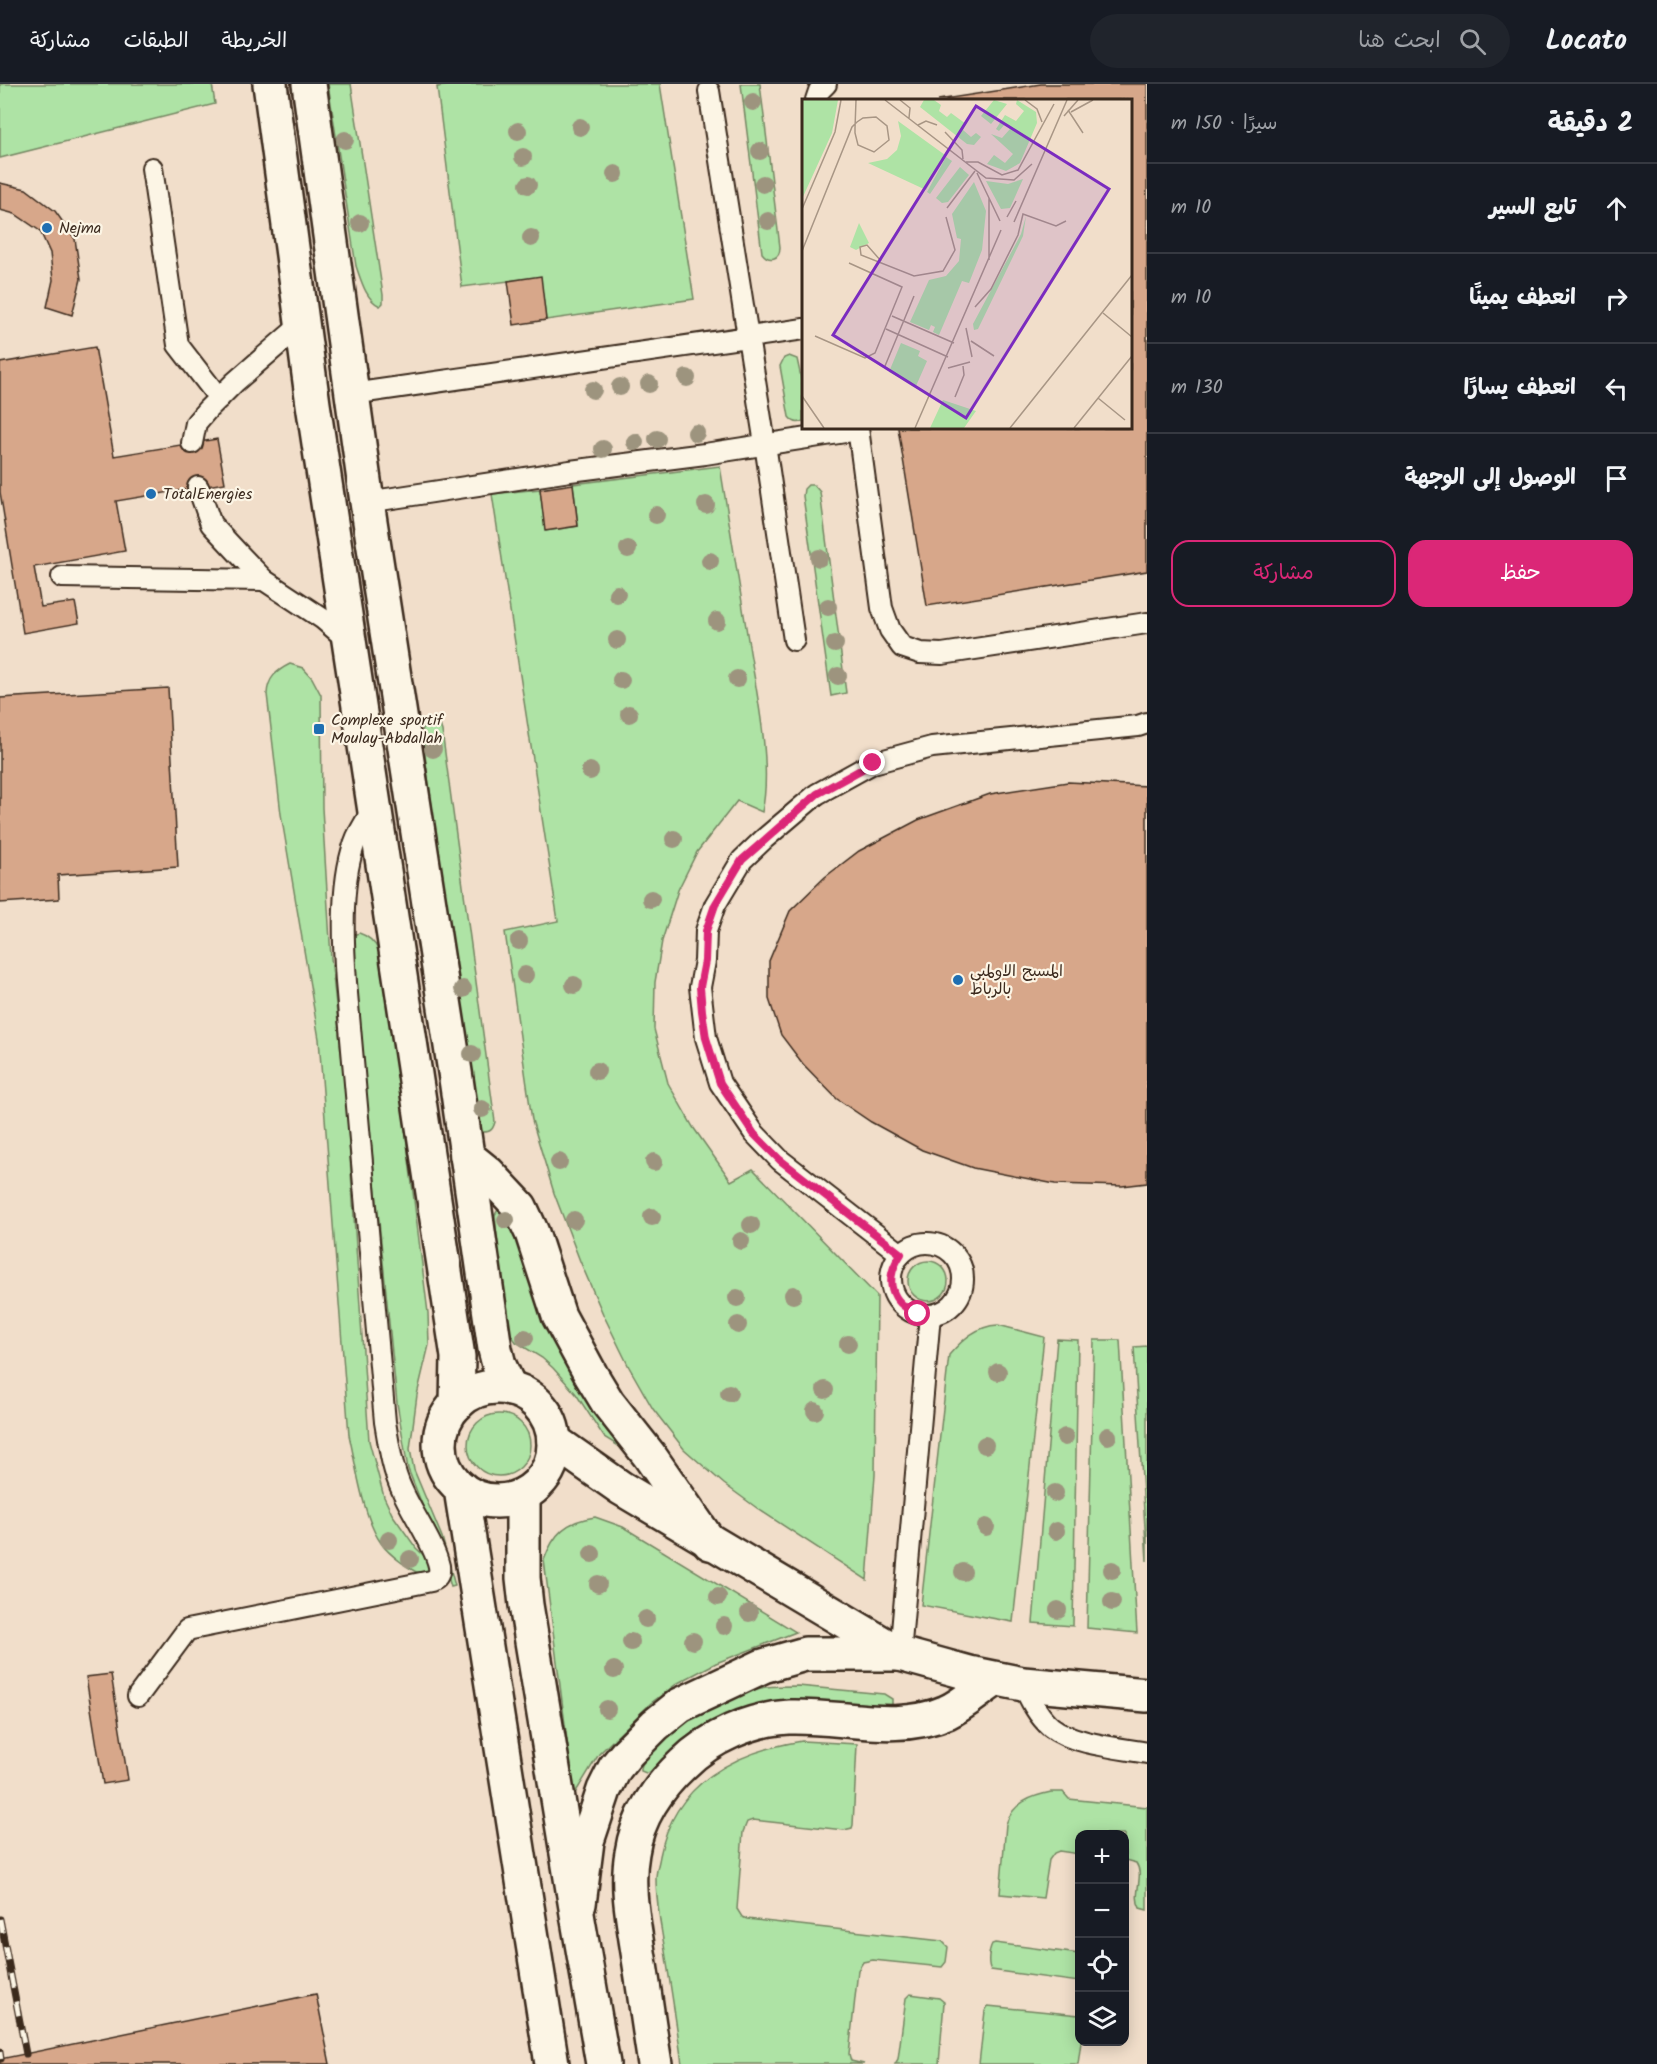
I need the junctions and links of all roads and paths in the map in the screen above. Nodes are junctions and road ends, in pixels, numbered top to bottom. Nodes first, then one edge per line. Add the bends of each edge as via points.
1 (270, 84) edge
2 (309, 84) edge
3 (826, 84) edge
4 (709, 91) dead end
5 (816, 99) edge
6 (152, 168) dead end
7 (303, 323) junction
8 (802, 329) edge
9 (748, 337) junction
10 (352, 394) junction
11 (219, 398) junction
12 (858, 429) edge
13 (192, 443) dead end
14 (765, 444) junction
15 (198, 487) dead end
16 (367, 502) junction
17 (62, 577) dead end
18 (264, 580) junction
19 (1147, 623) edge
20 (794, 640) dead end
21 (350, 643) junction
22 (1144, 726) edge
23 (375, 806) junction
24 (467, 1156) junction
25 (901, 1254) junction
26 (930, 1315) junction
27 (510, 1389) junction
28 (457, 1404) junction
29 (554, 1441) junction
30 (461, 1489) junction
31 (523, 1495) junction
32 (710, 1543) junction
33 (900, 1654) junction
34 (1009, 1681) junction
35 (1147, 1695) edge
36 (138, 1696) dead end
37 (1147, 1753) edge
38 (578, 1920) junction
39 (552, 2064) edge
40 (603, 2064) edge
41 (655, 2064) edge

1 - 7 main road
2 - 10 main road
3 - 5 lane
4 - 9 lane
6 - 11 lane via 178,345
7 - 11 lane
7 - 21 main road
8 - 9 lane
9 - 10 lane
9 - 14 lane
10 - 16 main road
11 - 13 lane via 196,423
12 - 14 lane
12 - 19 lane via 882,608 902,648 942,654
14 - 16 lane
14 - 20 lane
15 - 18 lane via 211,524
16 - 24 main road
17 - 18 lane
18 - 21 lane via 323,619
21 - 23 main road
22 - 25 lane via 932,747 873,763 817,794 764,839 742,860 715,905 706,931 700,987 706,1038 720,1083 754,1134 780,1160
23 - 28 main road via 458,1358
23 - 36 lane via 357,838 348,871 343,936 346,982 385,1422 401,1488 440,1572 431,1581 186,1630
24 - 27 main road via 495,1349
24 - 32 main road via 520,1207 559,1316 591,1375
25 - 26 lane via 891,1277 895,1295 906,1309
25 - 26 lane via 910,1247 933,1243 944,1247 959,1263 963,1275 958,1297 951,1306
26 - 33 lane
27 - 28 main road via 486,1388
27 - 29 main road via 532,1399 543,1411
28 - 30 main road via 441,1431 440,1447 450,1478
29 - 31 main road via 546,1473
29 - 32 main road
30 - 31 main road via 491,1501
30 - 39 main road
31 - 38 main road via 526,1605
32 - 33 main road
33 - 34 main road
33 - 38 main road via 805,1654 763,1666 680,1706 655,1725 615,1768 604,1790 587,1841
34 - 35 main road
34 - 37 lane via 1052,1728 1092,1744
34 - 41 main road via 947,1712 921,1719 886,1722 789,1717 751,1724 720,1737 670,1776 639,1825 629,1888
38 - 40 main road

